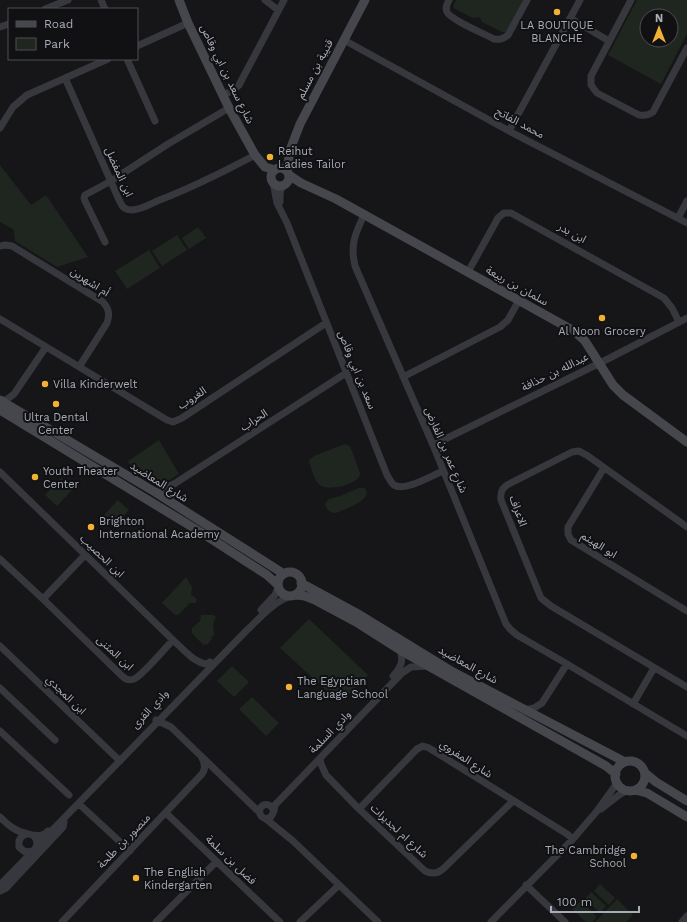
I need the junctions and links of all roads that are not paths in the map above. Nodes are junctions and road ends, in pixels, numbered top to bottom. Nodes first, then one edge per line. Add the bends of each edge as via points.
1 (68, 0) edge
2 (179, 0) edge
3 (265, 0) edge
4 (284, 0) edge
5 (365, 0) edge
6 (449, 0) edge
7 (527, 0) edge
8 (580, 0) edge
9 (631, 0) edge
10 (48, 8) edge
11 (278, 10) junction
12 (570, 18) junction
13 (188, 23) junction
14 (344, 40) junction
15 (609, 41) junction
16 (138, 46) edge
17 (687, 48) edge
18 (106, 60) edge
19 (127, 60) edge
20 (65, 78) junction
21 (223, 95) junction
22 (229, 108) junction
23 (154, 120) dead end
24 (0, 128) edge
25 (510, 130) junction
26 (290, 150) junction
27 (255, 156) junction
28 (276, 169) junction
29 (286, 179) junction
30 (111, 182) junction
31 (273, 182) junction
32 (687, 201) edge
33 (282, 212) junction
34 (364, 215) junction
35 (678, 218) junction
36 (687, 223) edge
37 (106, 242) dead end
38 (0, 246) edge
39 (468, 272) junction
40 (518, 300) junction
41 (687, 318) edge
42 (0, 319) edge
43 (678, 322) junction
44 (326, 323) junction
45 (46, 347) junction
46 (600, 363) junction
47 (79, 368) junction
48 (346, 372) junction
49 (403, 377) junction
50 (14, 394) junction
51 (0, 400) edge
52 (16, 410) junction
53 (2, 412) edge
54 (687, 442) edge
55 (433, 445) junction
56 (604, 468) junction
57 (443, 470) junction
58 (0, 472) edge
59 (174, 484) junction
60 (154, 492) junction
61 (171, 503) junction
62 (687, 527) edge
63 (86, 555) junction
64 (0, 559) edge
65 (284, 574) junction
66 (301, 583) junction
67 (278, 586) junction
68 (293, 596) junction
69 (43, 599) junction
70 (687, 611) edge
71 (173, 640) junction
72 (0, 646) edge
73 (400, 650) junction
74 (190, 655) junction
75 (210, 662) junction
76 (568, 664) junction
77 (428, 666) junction
78 (654, 668) junction
79 (197, 675) junction
80 (687, 687) edge
81 (0, 688) edge
82 (542, 703) junction
83 (633, 704) junction
84 (524, 710) junction
85 (166, 711) junction
86 (157, 720) junction
87 (545, 721) junction
88 (0, 731) edge
89 (687, 736) edge
90 (55, 740) dead end
91 (202, 758) junction
92 (320, 759) junction
93 (118, 760) junction
94 (625, 762) junction
95 (308, 769) junction
96 (645, 773) junction
97 (202, 774) junction
98 (219, 774) junction
99 (326, 775) junction
100 (616, 779) junction
101 (631, 790) junction
102 (68, 795) dead end
103 (513, 801) junction
104 (687, 801) edge
105 (79, 804) junction
106 (265, 805) junction
107 (359, 809) junction
108 (597, 811) junction
109 (273, 812) junction
110 (166, 813) junction
111 (260, 813) junction
112 (0, 817) edge
113 (687, 817) edge
114 (65, 818) junction
115 (266, 818) junction
116 (10, 827) junction
117 (30, 834) junction
118 (573, 839) junction
119 (293, 841) junction
120 (19, 846) junction
121 (34, 849) junction
122 (130, 851) junction
123 (216, 862) junction
124 (16, 868) junction
125 (0, 885) edge
126 (340, 885) junction
127 (526, 885) junction
128 (0, 891) edge
129 (687, 916) edge
130 (62, 922) edge
131 (156, 922) edge
132 (280, 922) edge
133 (300, 922) edge
134 (378, 922) edge
135 (491, 922) edge
136 (565, 922) edge
137 (682, 922) edge

1 - 10 street
2 - 13 street, شارع سعد بن ابي وقاص
3 - 11 street
4 - 11 street
5 - 14 street, قتيبة بن مسلم
6 - 7 street via 446,10 452,17 494,39 502,39 508,35
8 - 12 street
9 - 15 street
11 - 21 street via 239,84
12 - 15 street
12 - 25 street
13 - 16 street
13 - 21 street, شارع سعد بن ابي وقاص
14 - 25 street, محمد الفاتح
14 - 26 street, قتيبة بن مسلم via 300,124
15 - 17 street via 592,76 591,85 596,93 643,116 653,112
18 - 20 street
19 - 23 street
20 - 24 street via 27,95 13,107
20 - 30 street, ابن المفضل
21 - 22 street, شارع سعد بن ابي وقاص
22 - 27 street, شارع سعد بن ابي وقاص
22 - 30 street
25 - 35 street, محمد الفاتح
26 - 28 street, قتيبة بن مسلم
26 - 29 street, قتيبة بن مسلم
27 - 28 street, شارع سعد بن ابي وقاص via 265,167
27 - 30 street, ابن المفضل via 196,185 132,210 123,207
27 - 31 street, شارع سعد بن ابي وقاص
28 - 29 street via 282,168
28 - 31 street via 272,177
29 - 31 street via 277,185
29 - 33 street via 280,197
29 - 34 street, سلمان بن ربيعة via 307,186
30 - 37 street via 84,198
31 - 33 street via 277,203
32 - 35 street
33 - 44 street, سعد بن ابي وقاص
34 - 39 street, سلمان بن ربيعة
34 - 49 street, شارع عمر بن الفارض via 354,240 353,258
35 - 36 street, محمد الفاتح
38 - 47 street, أم اشهرين via 12,246 103,302 107,307 107,322
39 - 40 street, سلمان بن ربيعة
39 - 43 street, ابن بدر via 498,218 504,213 511,213 664,298
40 - 46 street, سلمان بن ربيعة via 579,335
40 - 49 street via 508,320 500,327
41 - 43 street, عبدالله بن حذافة
42 - 45 street, الغروب
43 - 46 street, عبدالله بن حذافة
44 - 47 street, الغروب via 177,421 167,420
44 - 48 street, سعد بن ابي وقاص
45 - 47 street, الغروب
45 - 50 street
46 - 54 street, سلمان بن ربيعة via 618,390
46 - 55 street, عبدالله بن حذافة
48 - 57 street, سعد بن ابي وقاص via 387,475 394,485 413,485
48 - 59 street, الحراب
49 - 55 street, شارع عمر بن الفارض
50 - 51 street via 6,400
50 - 52 street
51 - 52 street, شارع المعاضيد
52 - 60 street, شارع المعاضيد
53 - 67 street, شارع المعاضيد via 202,533 267,574
55 - 57 street, شارع عمر بن الفارض
56 - 62 street, الاعراف
56 - 70 street, ابو الهيثم via 568,527 571,540
56 - 78 street, الاعراف via 583,452 576,450 505,486 501,500 541,598
57 - 76 street, شارع عمر بن الفارض via 506,624 516,634
58 - 63 street, ابن الحصيب
59 - 60 street, الحراب
59 - 61 street via 168,494
60 - 61 street, شارع المعاضيد
61 - 65 street, شارع المعاضيد
63 - 69 street
63 - 71 street, ابن الحصيب
64 - 69 street, ابن المثنى
65 - 66 street via 296,574
65 - 67 street
66 - 68 street via 300,590
66 - 84 street, شارع المعاضيد via 367,619 453,672
67 - 68 street via 283,594
67 - 75 street, وادي القرى via 272,600
68 - 73 street, شارع المعاضيد via 305,596 315,600
68 - 85 street, وادي القرى via 281,600 269,609
69 - 71 street, ابن المثنى via 127,680 141,674
71 - 74 street, ابن الحصيب
72 - 93 street, ابن المجدي
73 - 77 street, شارع المعاضيد
73 - 106 street, وادي السلمة via 402,666 398,671 277,797
74 - 75 street, ابن الحصيب via 202,664
74 - 79 street, ابن الحصيب via 200,667
75 - 79 street, وادي القرى
76 - 82 street
76 - 83 street, شارع عمر بن الفارض
77 - 92 street, وادي السلمة via 411,667 402,673
77 - 100 street, شارع المعاضيد via 606,766
78 - 80 street, الاعراف
78 - 83 street
79 - 85 street, وادي القرى
81 - 90 street
82 - 84 street
82 - 87 street
83 - 89 street, شارع عمر بن الفارض
84 - 87 street, شارع المعاضيد
85 - 86 street, وادي القرى
85 - 106 street via 173,723 253,801
86 - 91 street via 171,727
86 - 93 street, وادي القرى
87 - 94 street, شارع المعاضيد
88 - 102 street
91 - 97 street via 205,767
91 - 98 street
92 - 95 street, وادي السلمة
92 - 99 street
93 - 105 street, وادي القرى
93 - 117 street, وادي القرى via 45,834
94 - 96 street via 638,763
94 - 100 street via 619,767
95 - 99 street
95 - 109 street, وادي السلمة via 275,805
96 - 101 street via 643,784
96 - 104 street
97 - 98 street
97 - 110 street, منصور بن طلحة
98 - 111 street
99 - 107 street, شارع ام لجديرات
100 - 101 street via 622,788
100 - 108 street
101 - 108 street via 619,795
101 - 113 street via 647,793
103 - 107 street, شارع المفروي via 423,746 417,749
103 - 107 street, شارع ام لجديرات via 437,873 425,871
103 - 118 street, شارع المفروي
105 - 114 street, وادي القرى
105 - 122 street
106 - 109 street via 272,806
106 - 111 street via 260,808
108 - 118 street
109 - 115 street via 271,817
109 - 119 street via 274,820
110 - 122 street, منصور بن طلحة
110 - 123 street, فضل بن سلمة
111 - 115 street
112 - 116 street
114 - 121 street, وادي القرى
114 - 128 street, وادي القرى via 63,827 6,888
115 - 119 street
116 - 117 street
116 - 120 street
117 - 120 street via 21,836
117 - 121 street via 37,840
118 - 127 street
119 - 126 street
120 - 121 street via 25,852
120 - 124 street, وادي القرى via 19,861
121 - 124 street, وادي القرى
122 - 130 street, منصور بن طلحة
123 - 131 street
123 - 132 street, فضل بن سلمة
124 - 125 street, وادي القرى
126 - 133 street
126 - 134 street
127 - 135 street
127 - 136 street
129 - 137 street

